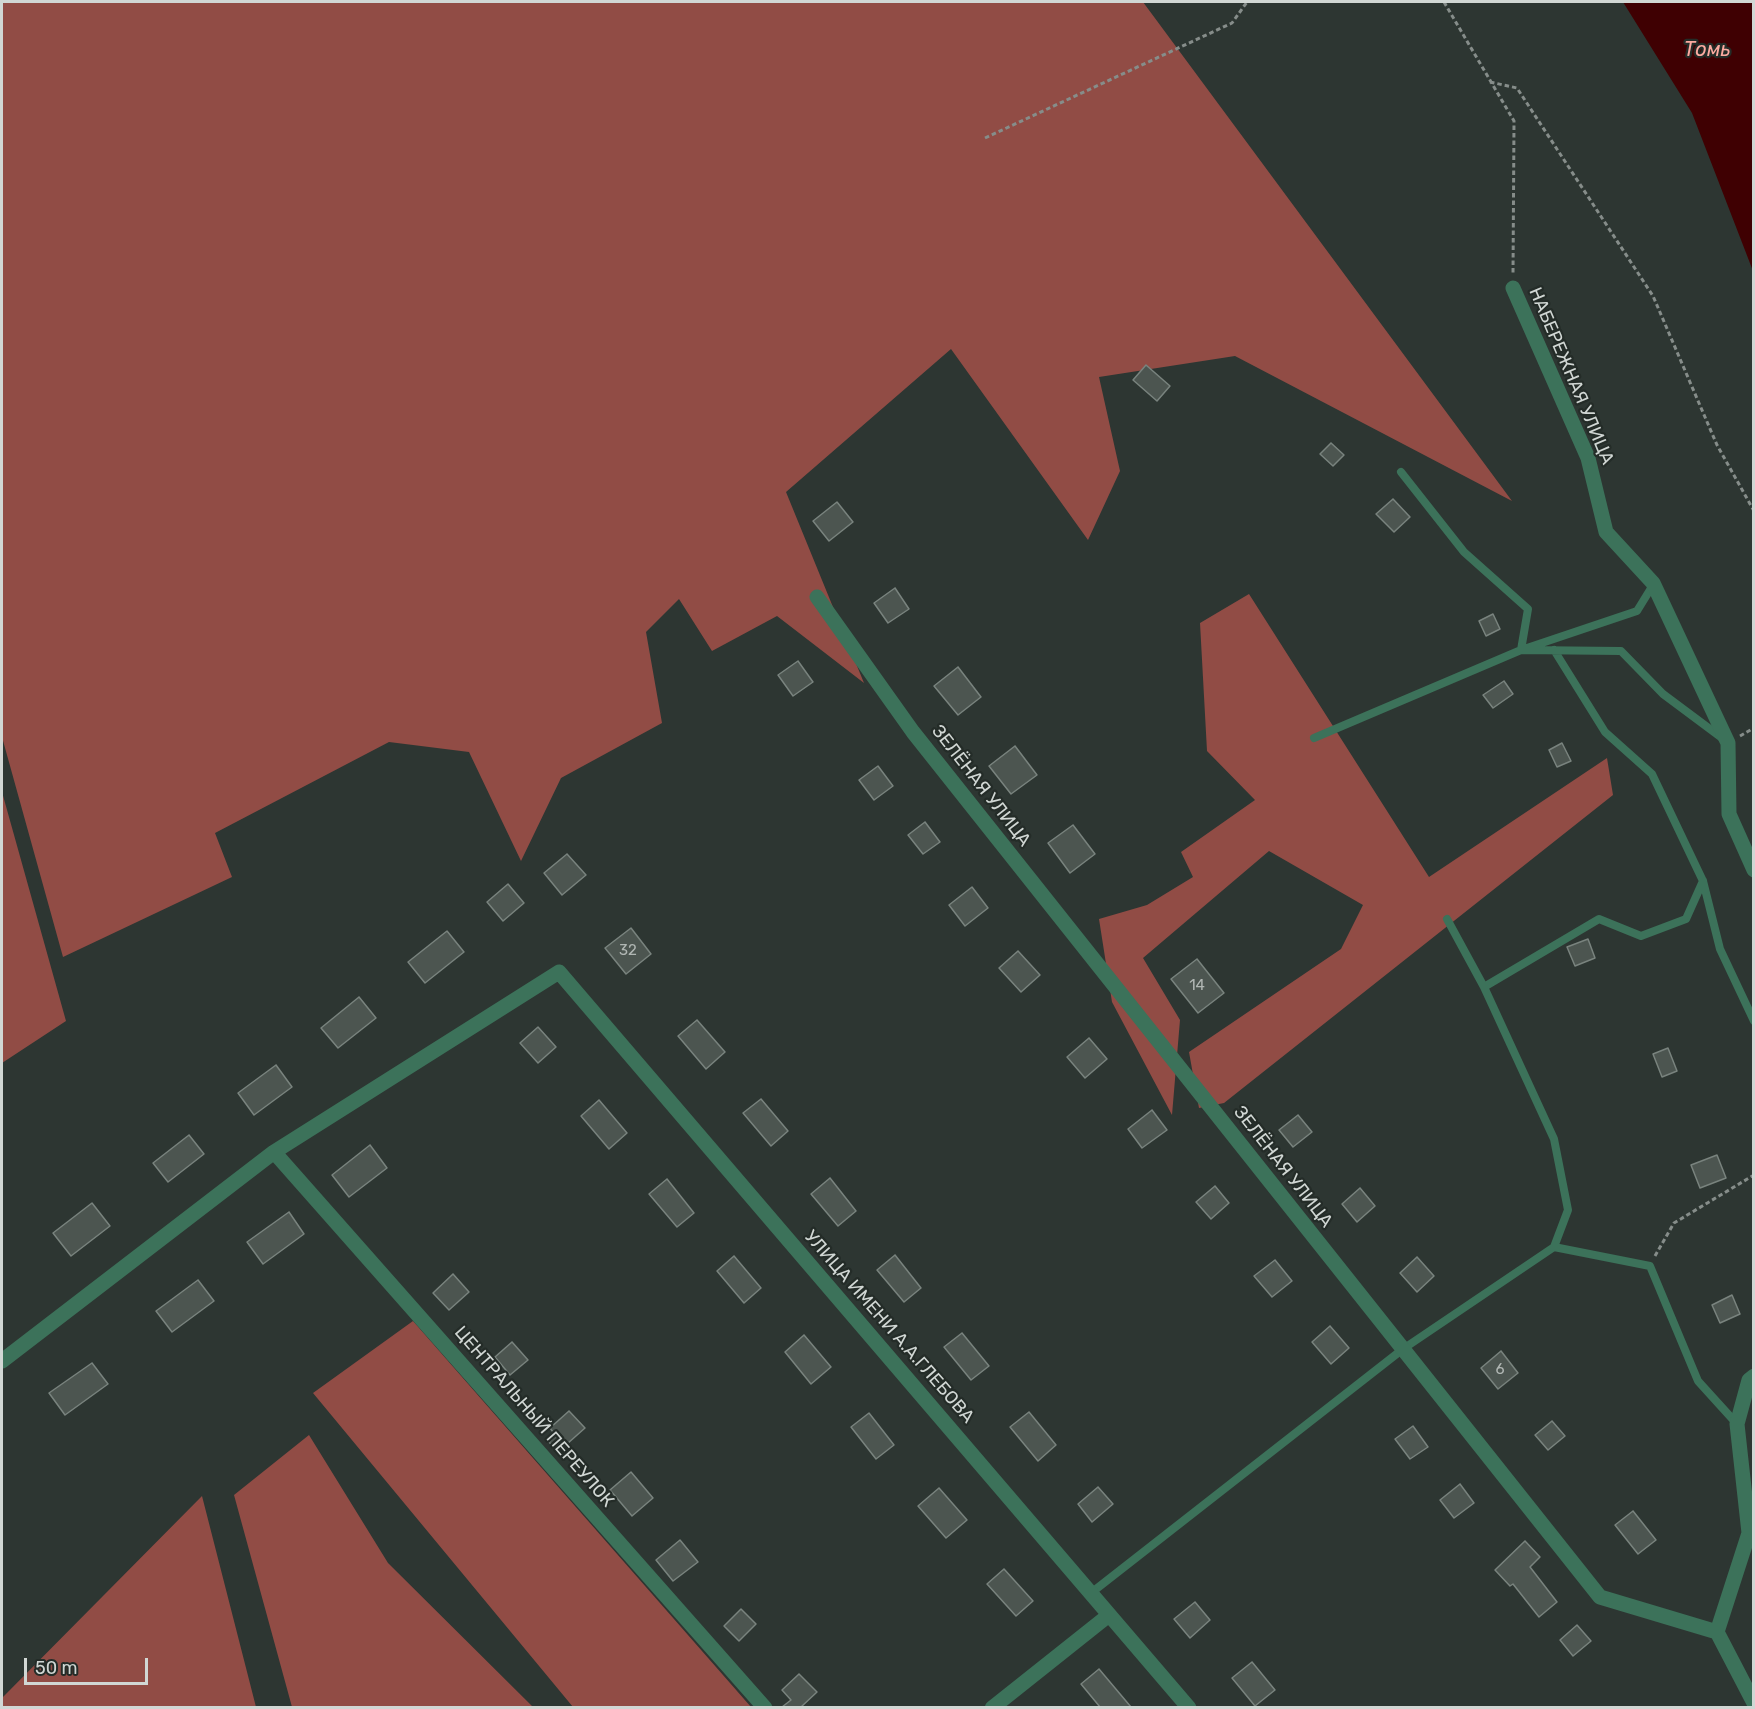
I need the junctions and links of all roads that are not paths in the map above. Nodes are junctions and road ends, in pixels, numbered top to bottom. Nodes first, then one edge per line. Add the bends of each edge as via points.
1 (1513, 288) road end
2 (1401, 472) dead end
3 (1653, 583) junction
4 (817, 597) dead end
5 (1521, 650) junction
6 (1554, 650) junction
7 (1314, 738) dead end
8 (1728, 743) junction
9 (1754, 870) edge
10 (1703, 881) junction
11 (1447, 919) dead end
12 (1484, 987) junction
13 (1754, 1022) edge
14 (274, 1152) junction
15 (1554, 1247) junction
16 (1403, 1349) junction
17 (2, 1360) edge
18 (1754, 1376) edge
19 (1737, 1424) junction
20 (1091, 1593) junction
21 (1109, 1615) junction
22 (1717, 1632) junction
23 (1754, 1702) edge
24 (765, 1707) edge
25 (992, 1707) edge
26 (1190, 1707) edge

1 - 3 street, НАБЕРЕЖНАЯ УЛИЦА via 1588,458 1606,532
2 - 5 lane via 1464,552 1528,609
3 - 5 lane via 1636,612
3 - 8 street, НАБЕРЕЖНАЯ УЛИЦА
4 - 16 street, ЗЕЛЁНАЯ УЛИЦА via 913,732
5 - 6 lane
5 - 7 lane
6 - 8 lane via 1621,651 1662,694
6 - 10 lane via 1605,732 1652,774
8 - 9 street, НАБЕРЕЖНАЯ УЛИЦА via 1730,814
10 - 12 lane via 1686,919 1641,936 1599,919
10 - 13 lane via 1720,949
11 - 12 lane
12 - 15 lane via 1554,1139 1568,1210
14 - 17 street
14 - 20 street, УЛИЦА ИМЕНИ А.А.ГЛЕБОВА via 559,972
14 - 24 street, ЦЕНТРАЛЬНЫЙ ПЕРЕУЛОК
15 - 16 lane
15 - 19 lane via 1650,1266 1698,1381
16 - 20 lane
16 - 22 street, ЗЕЛЁНАЯ УЛИЦА via 1600,1598
18 - 19 street via 1749,1380
19 - 22 street via 1749,1533
20 - 21 street, УЛИЦА ИМЕНИ А.А.ГЛЕБОВА
21 - 25 street
21 - 26 street, УЛИЦА ИМЕНИ А.А.ГЛЕБОВА
22 - 23 street

